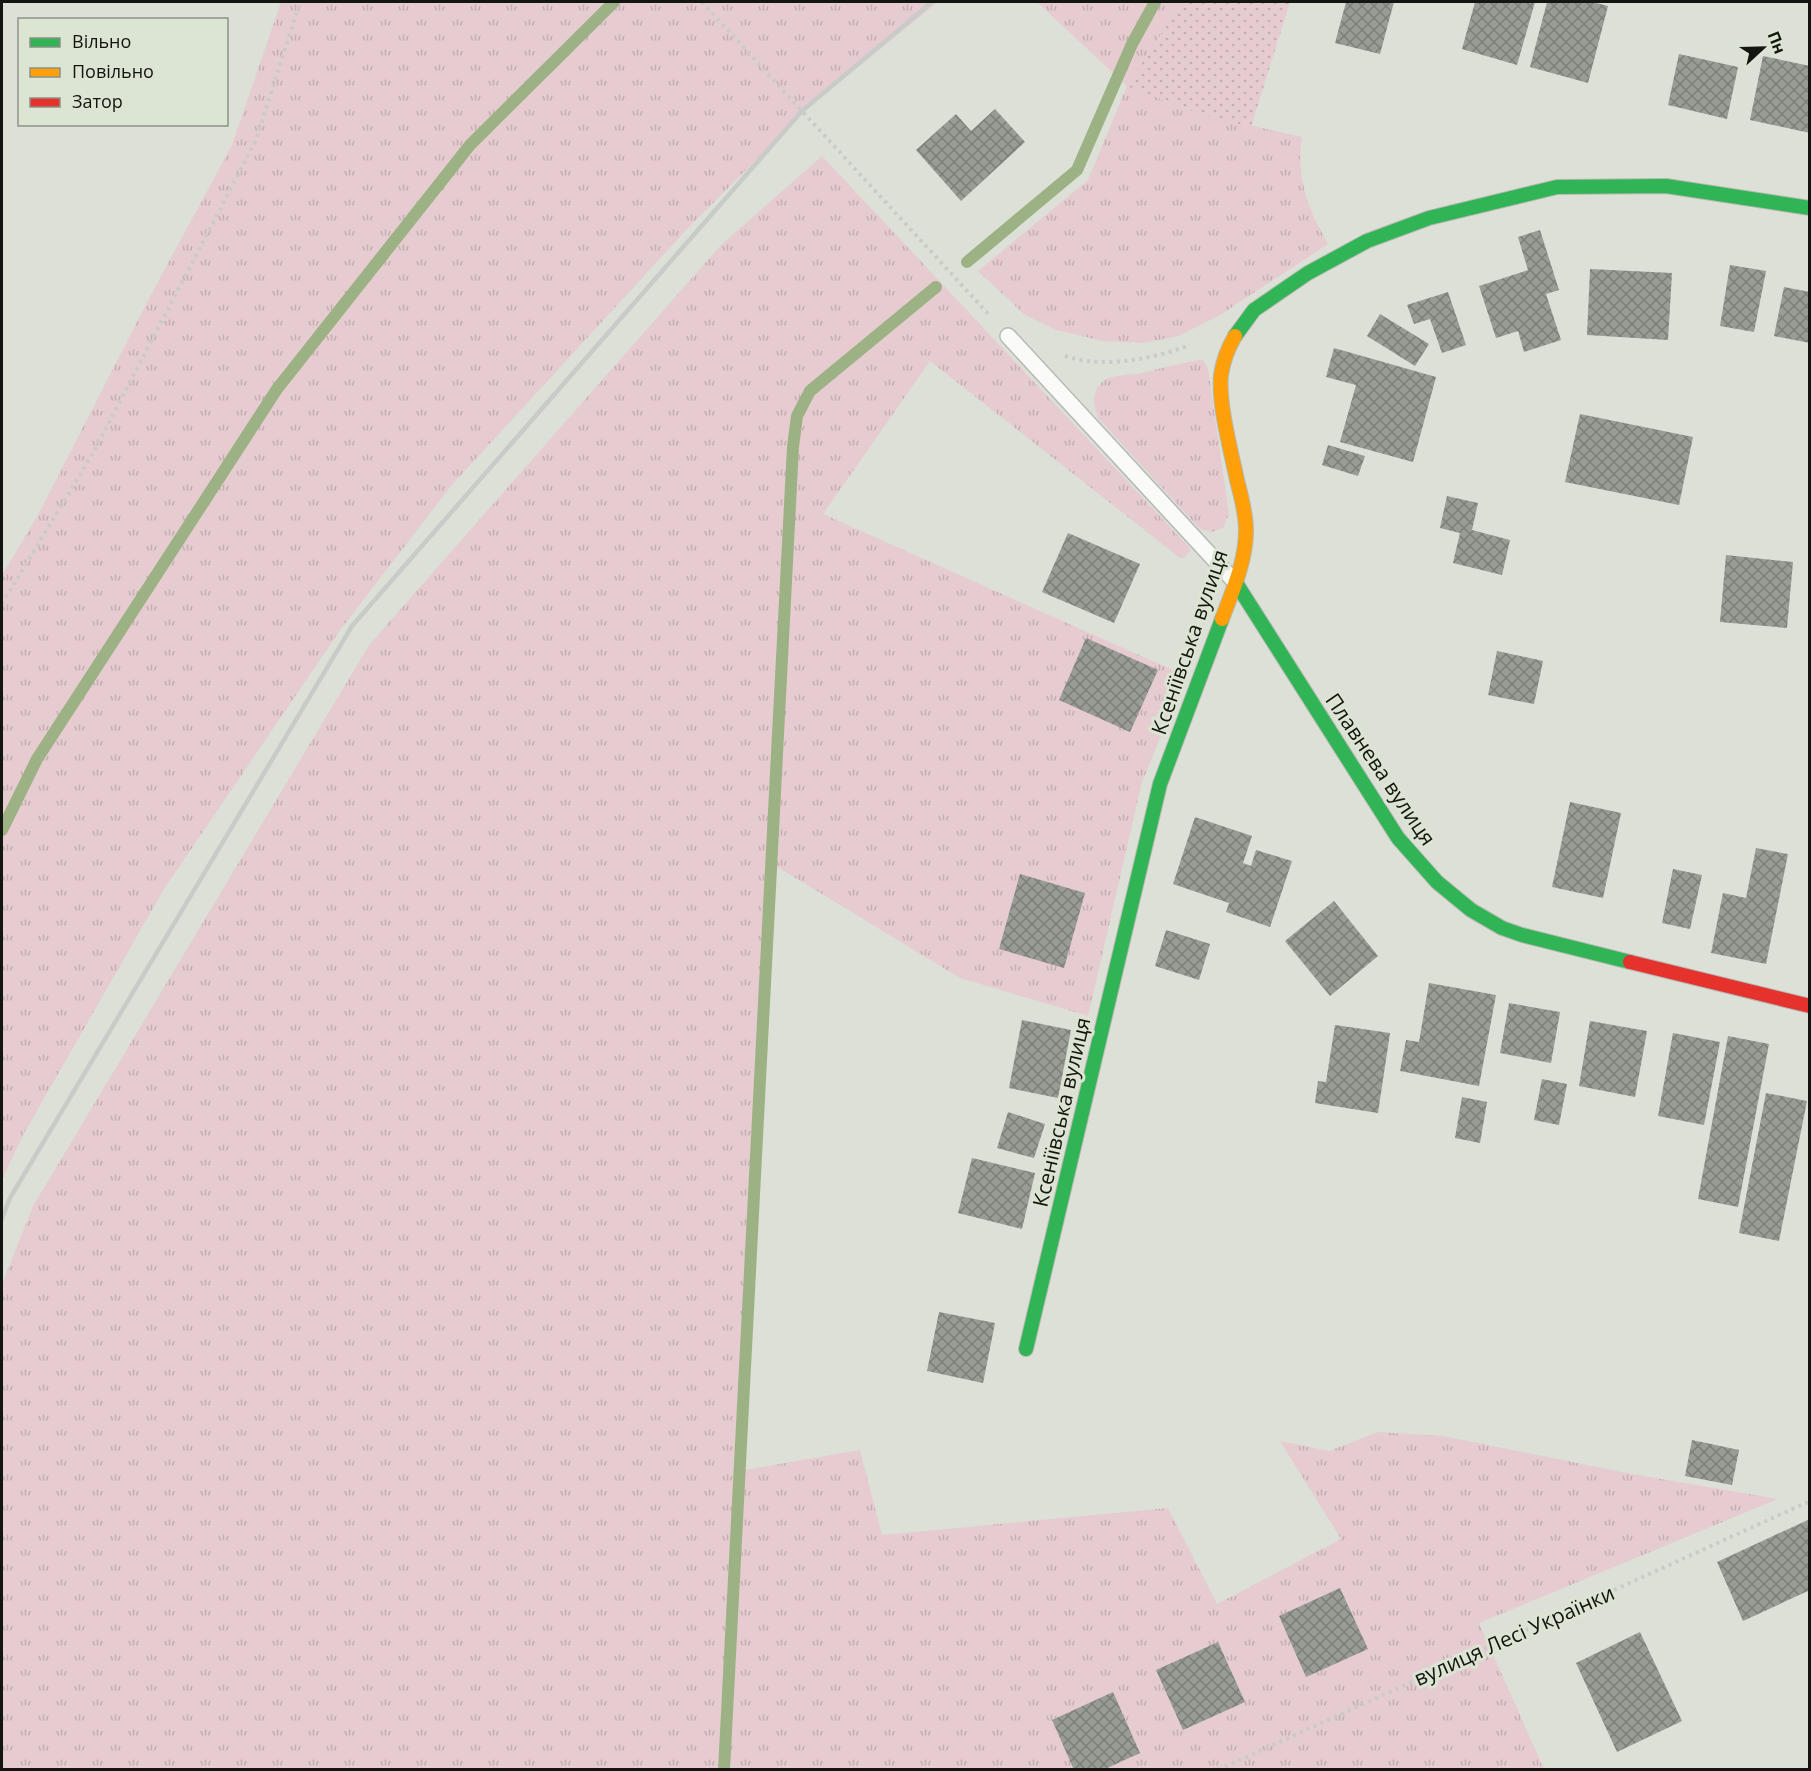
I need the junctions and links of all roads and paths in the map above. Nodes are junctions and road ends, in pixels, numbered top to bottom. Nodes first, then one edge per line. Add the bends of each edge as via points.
1 (300, 2) edge
2 (702, 2) edge
3 (1809, 208) edge
4 (1008, 336) joint
5 (1197, 342) dead end
6 (1059, 354) dead end
7 (1236, 583) junction
8 (2, 603) edge
9 (1809, 1006) edge
10 (1026, 1349) dead end
11 (1809, 1501) edge
12 (1218, 1770) edge

1 - 8 path via 256,140 93,453
2 - 4 path
3 - 7 street, Ксеніївська вулиця via 1666,186 1557,186 1429,218 1367,241 1308,273 1254,310 1226,353 1221,376 1222,400 1246,532
4 - 7 lane
5 - 6 path via 1167,354 1134,360 1100,362
7 - 9 street, Плавнева вулиця via 1398,838 1453,898 1484,919 1522,935
7 - 10 street, Ксеніївська вулиця via 1160,784
11 - 12 path, вулиця Лесі Українки

